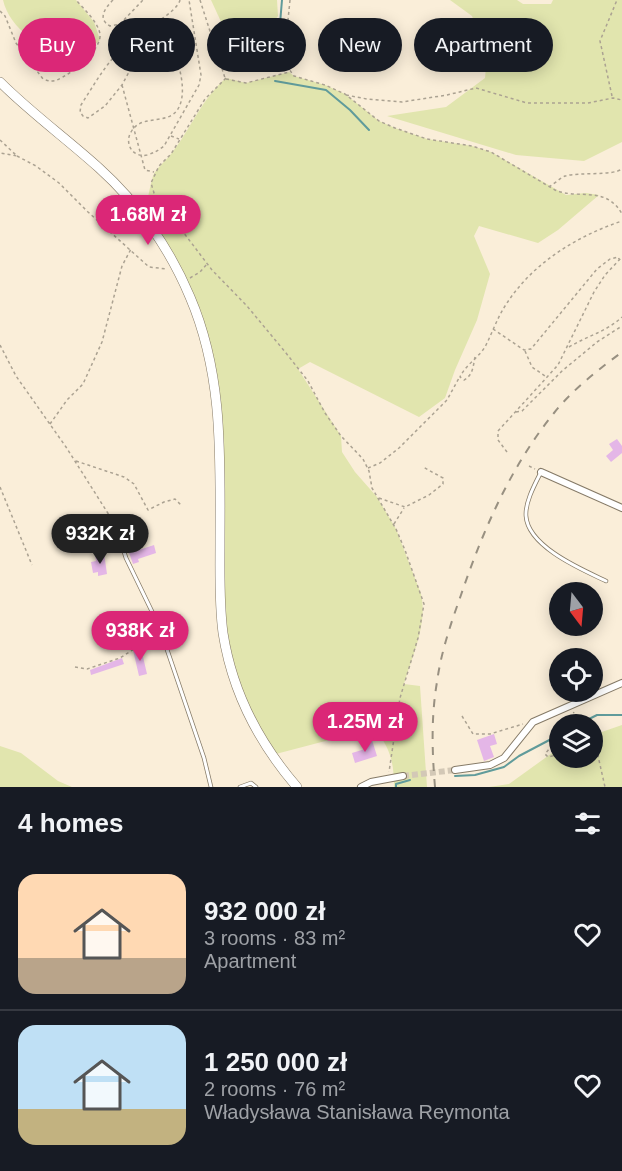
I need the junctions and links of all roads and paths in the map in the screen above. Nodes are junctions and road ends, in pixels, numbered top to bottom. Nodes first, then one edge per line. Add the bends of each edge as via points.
1 (76, 0) edge
2 (113, 0) edge
3 (143, 0) edge
4 (180, 0) edge
5 (189, 0) edge
6 (201, 0) edge
7 (290, 0) edge
8 (617, 0) edge
9 (0, 11) edge
10 (288, 18) edge
11 (289, 72) joint
12 (226, 78) junction
13 (0, 82) edge
14 (122, 85) junction
15 (345, 94) junction
16 (613, 98) junction
17 (622, 100) edge
18 (135, 128) junction
19 (171, 135) junction
20 (180, 139) junction
21 (0, 140) edge
22 (0, 153) edge
23 (142, 155) junction
24 (17, 156) junction
25 (622, 169) edge
26 (155, 173) junction
27 (549, 187) junction
28 (622, 214) edge
29 (622, 221) edge
30 (131, 249) junction
31 (621, 258) edge
32 (207, 264) junction
33 (177, 268) junction
34 (183, 280) junction
35 (622, 317) edge
36 (622, 326) edge
37 (493, 328) junction
38 (0, 345) edge
39 (568, 347) junction
40 (524, 350) junction
41 (475, 357) junction
42 (460, 377) junction
43 (547, 377) junction
44 (515, 412) junction
45 (50, 424) junction
46 (507, 452) dead end
47 (75, 461) junction
48 (423, 467) dead end
49 (367, 468) junction
50 (541, 472) joint
51 (0, 487) edge
52 (378, 498) junction
53 (182, 506) dead end
54 (405, 507) junction
55 (622, 508) edge
56 (394, 525) junction
57 (117, 530) joint
58 (32, 565) dead end
59 (606, 581) dead end
60 (159, 627) junction
61 (75, 666) dead end
62 (622, 684) edge
63 (578, 704) junction
64 (572, 714) edge
65 (462, 716) dead end
66 (533, 722) junction
67 (601, 768) edge
68 (455, 770) tunnel mouth
69 (403, 776) tunnel mouth
70 (385, 779) junction
71 (211, 787) edge
72 (240, 787) edge
73 (256, 787) edge
74 (297, 787) edge
75 (361, 787) edge
76 (605, 787) edge

1 - 9 path via 98,29 99,45 56,80 44,79 16,43
2 - 3 path via 103,12 110,26 120,24
4 - 14 path via 176,9 131,39 111,60 81,105 82,116 96,114
5 - 19 path via 201,75
6 - 12 path
7 - 10 path
8 - 16 path via 600,41
11 - 12 path via 246,82
11 - 15 path
12 - 20 path via 205,99
13 - 33 main road via 101,169 158,237
14 - 18 path
14 - 18 path via 145,42 164,38 170,44 180,70 180,103 176,113 141,122
15 - 16 path via 402,102 476,88 527,103 588,104
15 - 27 path via 379,122 428,140 491,152
16 - 17 path
18 - 23 path
18 - 23 path via 128,146
19 - 20 path
19 - 23 path via 156,152
20 - 26 path
21 - 24 path
22 - 24 path
23 - 26 path via 145,170
24 - 30 path via 59,183
25 - 27 path via 564,177
26 - 32 path via 154,193
27 - 28 path via 566,195 598,195
29 - 37 path via 572,243 534,272
30 - 33 path via 149,267
30 - 45 path via 122,266 102,342 83,384
31 - 39 path via 594,292
31 - 40 path via 610,259 597,269 538,342
32 - 34 path
32 - 49 path via 248,306 308,381 325,413
33 - 34 main road
34 - 74 main road via 204,336 218,401 220,598 228,659 258,733
35 - 39 path via 609,329
36 - 44 path via 562,371 522,411
37 - 40 path
37 - 41 path via 486,346
38 - 45 path
39 - 43 path
40 - 43 path via 532,367
41 - 42 path
41 - 42 path via 469,377
42 - 49 path via 447,399 399,448
43 - 44 path
44 - 46 path via 497,436
45 - 47 path
47 - 53 path via 124,477 134,484 148,510 175,499
47 - 57 path
48 - 54 path via 443,478 443,484
49 - 52 path
50 - 55 street
50 - 59 lane via 526,509 529,526 553,553
51 - 58 path
52 - 54 path
52 - 56 path
54 - 56 path
56 - 70 path via 424,604
57 - 60 lane
60 - 61 path via 152,627 145,642 120,658 87,669
60 - 71 lane
62 - 63 street
63 - 64 path
63 - 66 street
65 - 66 path via 473,734 490,734
66 - 68 street via 504,758 490,765
67 - 76 path
69 - 70 street
70 - 75 street
72 - 73 lane via 251,783

